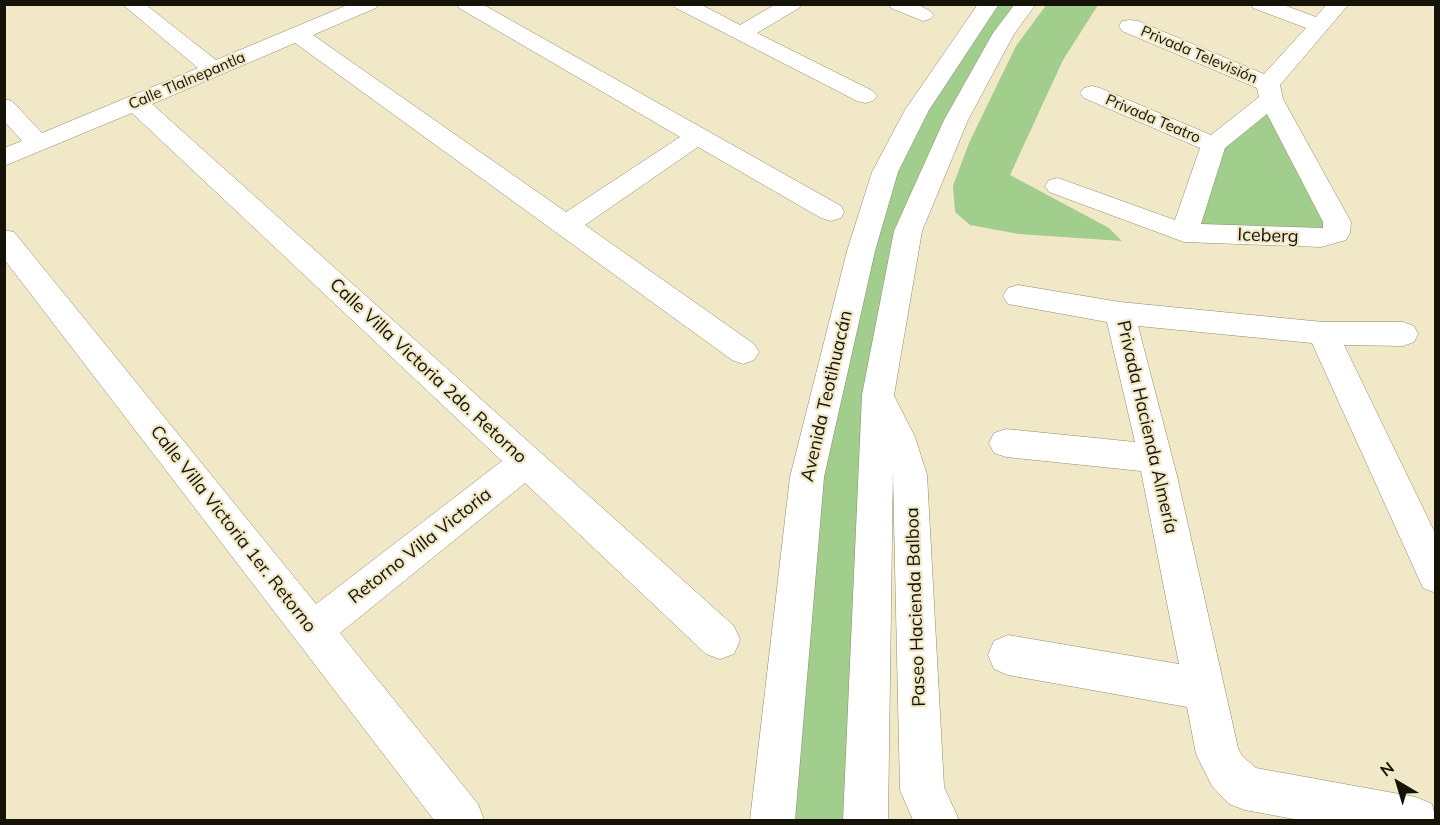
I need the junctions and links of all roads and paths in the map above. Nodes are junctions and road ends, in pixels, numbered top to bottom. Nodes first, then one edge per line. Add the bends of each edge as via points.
1 (132, 4) edge
2 (466, 4) edge
3 (683, 4) edge
4 (792, 4) edge
5 (898, 4) edge
6 (988, 4) edge
7 (1026, 4) edge
8 (1260, 4) edge
9 (1339, 4) edge
10 (364, 5) edge
11 (922, 15) dead end
12 (1130, 26) dead end
13 (1319, 26) junction
14 (741, 33) junction
15 (297, 35) junction
16 (214, 70) junction
17 (1270, 91) junction
18 (1092, 93) dead end
19 (865, 96) dead end
20 (136, 103) junction
21 (4, 106) edge
22 (698, 136) junction
23 (38, 144) junction
24 (1214, 145) junction
25 (4, 158) edge
26 (1058, 186) dead end
27 (831, 212) dead end
28 (566, 225) junction
29 (1184, 233) junction
30 (4, 239) edge
31 (1018, 296) dead end
32 (1120, 313) junction
33 (1323, 333) junction
34 (1403, 334) dead end
35 (743, 352) dead end
36 (878, 395) junction
37 (1006, 443) dead end
38 (1155, 458) junction
39 (527, 462) junction
40 (1436, 576) edge
41 (313, 630) junction
42 (720, 640) dead end
43 (1008, 655) dead end
44 (1204, 689) junction
45 (462, 820) edge
46 (772, 820) edge
47 (865, 820) edge
48 (937, 820) edge
49 (1416, 820) edge

1 - 16 street
2 - 22 street
3 - 14 street
4 - 14 street
5 - 11 street
6 - 46 street, Avenida Teotihuacán via 912,120 885,172 861,251 807,477
7 - 36 street via 1004,33 956,120 908,231
8 - 13 street
9 - 13 street
10 - 15 street, Calle Tlalnepantla
12 - 17 street, Privada Televisión
13 - 17 street
14 - 19 street
15 - 16 street, Calle Tlalnepantla
15 - 28 street
16 - 20 street, Calle Tlalnepantla
17 - 24 street
17 - 29 street, Iceberg via 1337,222 1336,233 1321,238
18 - 24 street, Privada Teatro
20 - 23 street, Calle Tlalnepantla
20 - 39 street, Calle Villa Victoria 2do. Retorno
21 - 23 street
22 - 27 street
22 - 28 street
23 - 25 street, Calle Tlalnepantla
24 - 29 street
26 - 29 street, Iceberg
28 - 35 street
30 - 41 street, Calle Villa Victoria 1er. Retorno
31 - 32 street
32 - 33 street, Privada Hacienda Almería
32 - 38 street, Privada Hacienda Almería
33 - 34 street, Privada Hacienda Almería
33 - 40 street
36 - 47 street
36 - 48 street, Paseo Hacienda Balboa via 910,475 922,790
37 - 38 street
38 - 44 street, Privada Hacienda Almería
39 - 41 street, Retorno Villa Victoria
39 - 42 street, Calle Villa Victoria 2do. Retorno
41 - 45 street, Calle Villa Victoria 1er. Retorno
43 - 44 street
44 - 49 street, Privada Hacienda Almería via 1218,754 1227,771 1245,788

